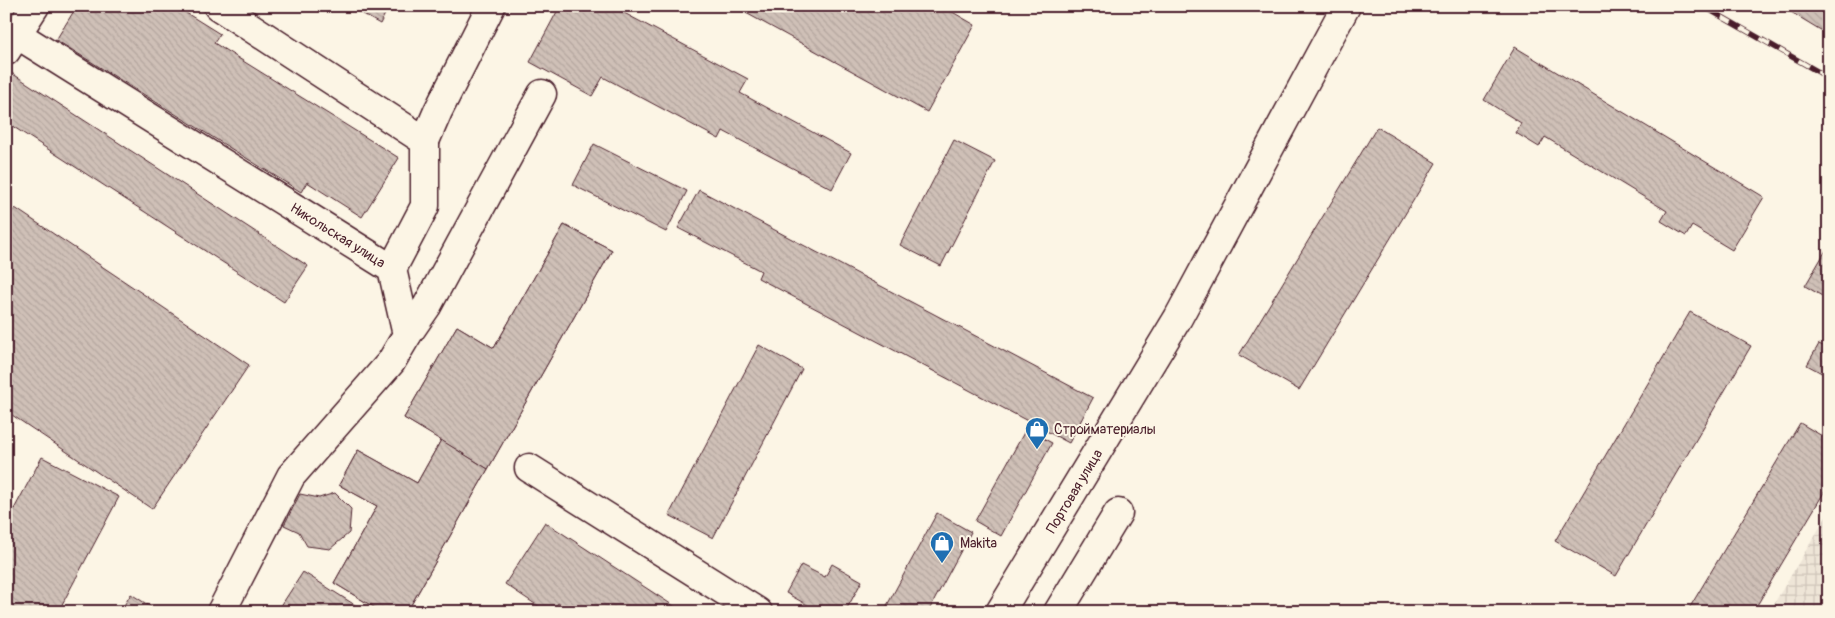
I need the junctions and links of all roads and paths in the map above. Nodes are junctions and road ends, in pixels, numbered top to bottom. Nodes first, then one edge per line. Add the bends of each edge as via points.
1 (35, 6) edge
2 (218, 6) edge
3 (491, 6) edge
4 (1346, 6) edge
5 (12, 43) edge
6 (542, 94) dead end
7 (425, 141) junction
8 (392, 269) junction
9 (407, 335) junction
10 (529, 468) dead end
11 (1118, 513) dead end
12 (221, 612) edge
13 (758, 612) edge
14 (1000, 612) edge
15 (1058, 612) edge

1 - 5 street
2 - 7 street
3 - 7 street
4 - 14 street, Портовая улица via 1178,318
5 - 8 street, Никольская улица
6 - 9 street via 427,306
7 - 8 street via 424,206
8 - 9 street, Никольская улица
9 - 12 street via 391,362 291,476
10 - 13 street
11 - 15 street

